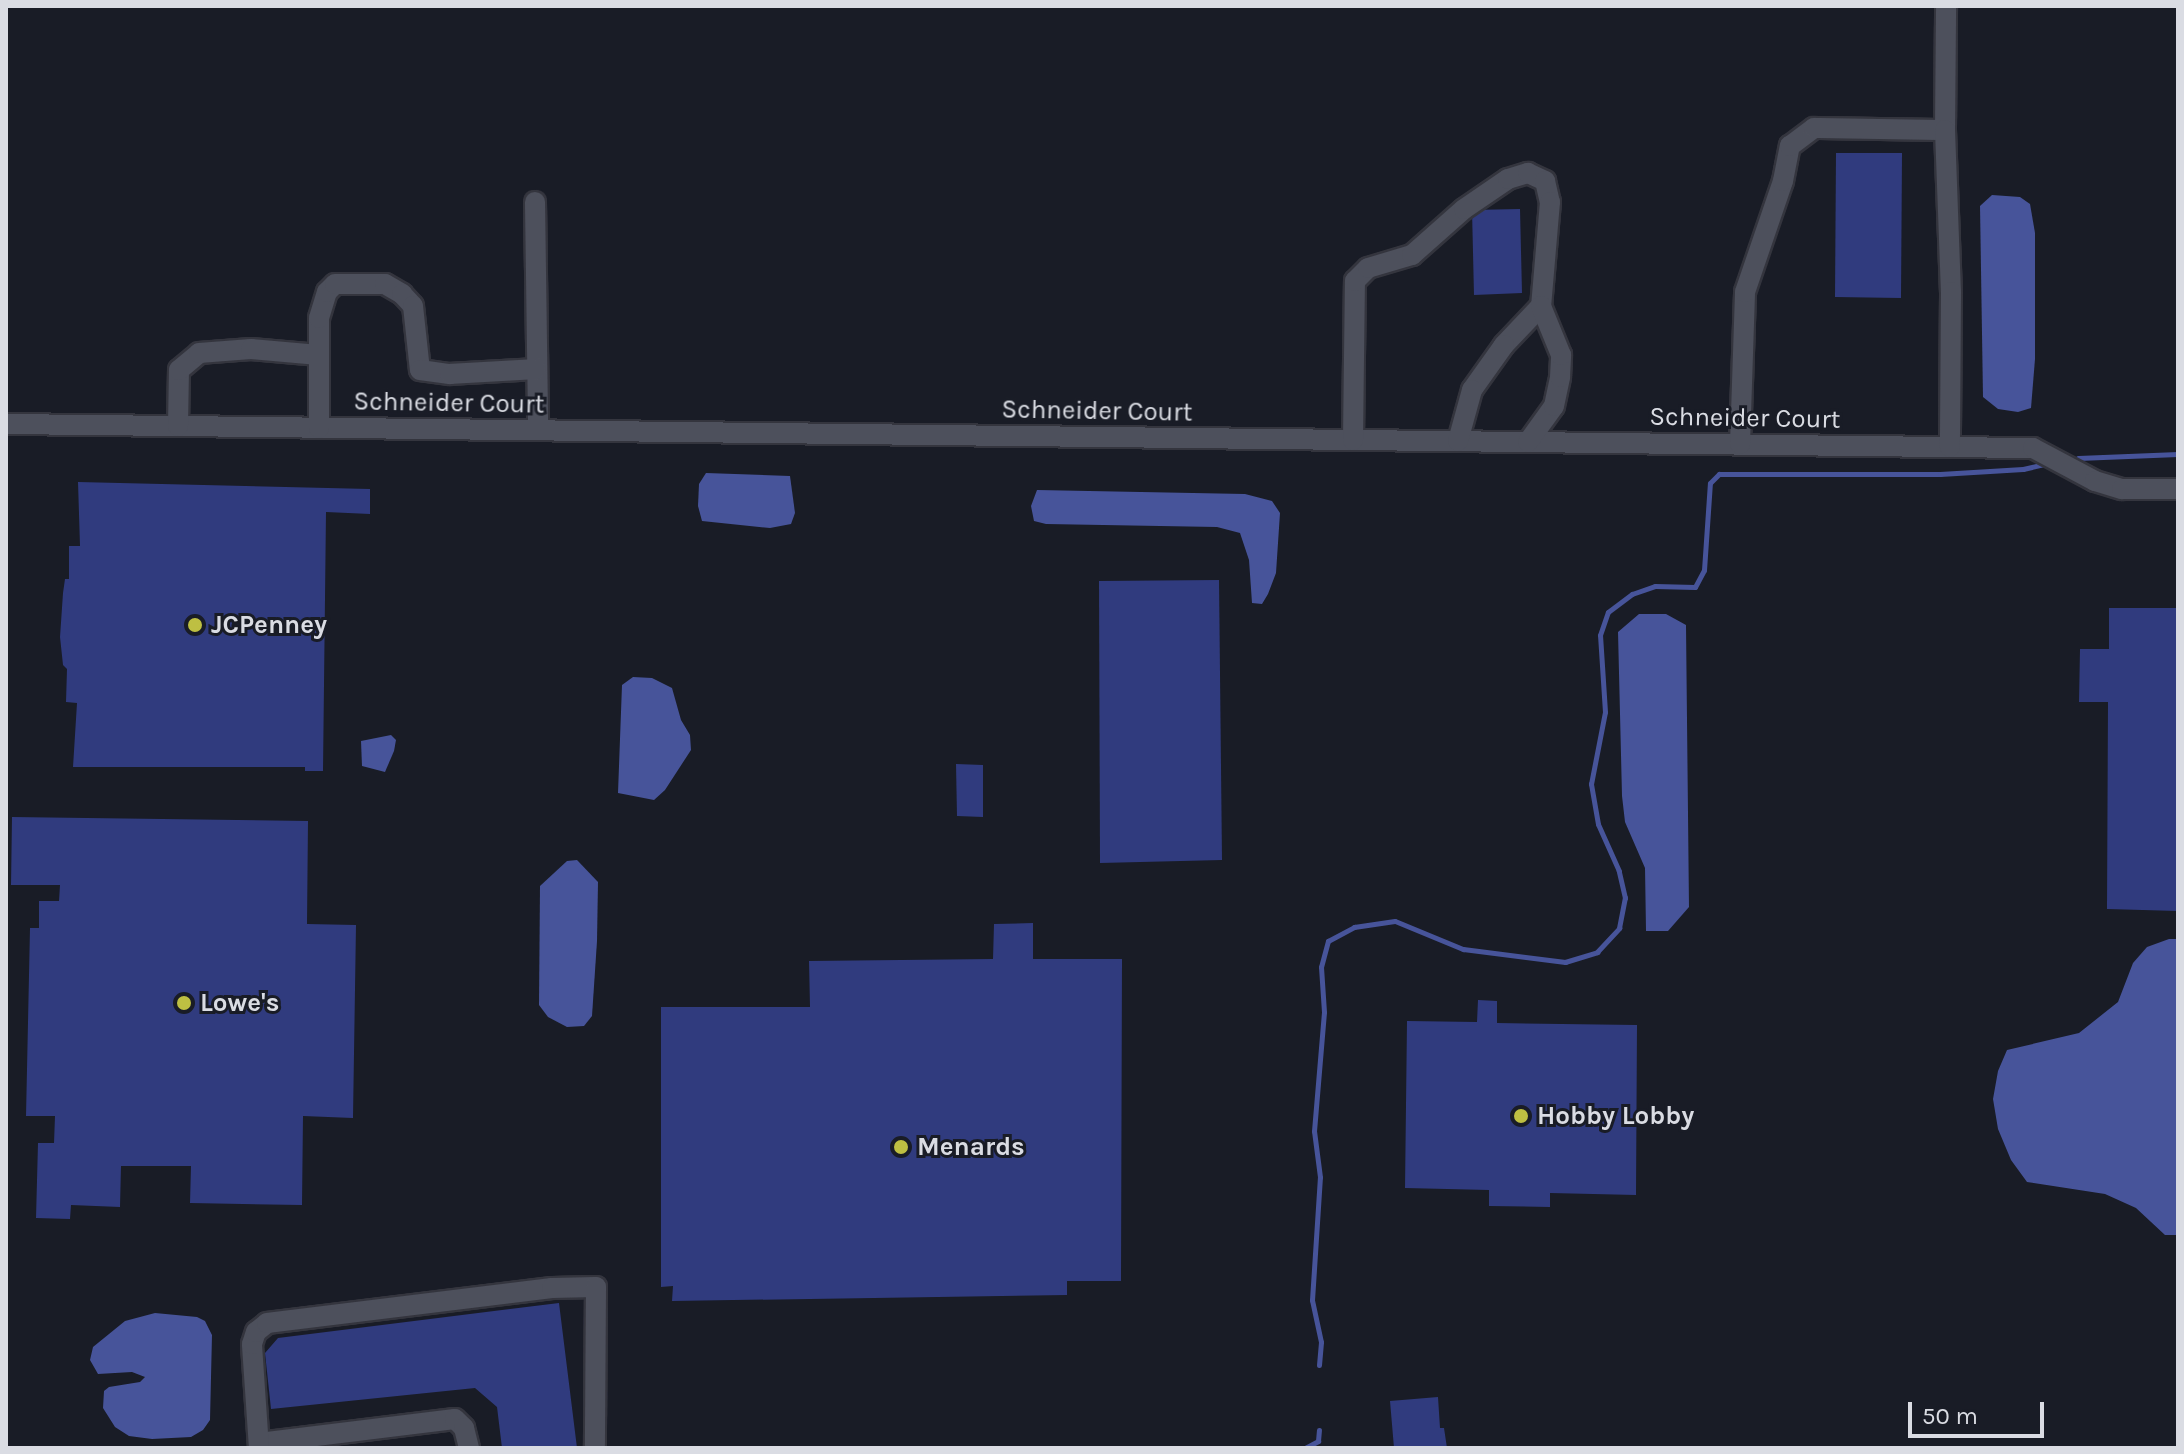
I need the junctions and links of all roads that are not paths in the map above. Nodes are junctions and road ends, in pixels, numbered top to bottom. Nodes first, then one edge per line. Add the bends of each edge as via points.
1 (1946, 6) edge
2 (1945, 130) junction
3 (535, 202) dead end
4 (1541, 306) junction
5 (319, 355) junction
6 (536, 369) junction
7 (6, 424) edge
8 (178, 426) junction
9 (319, 428) junction
10 (538, 430) junction
11 (1353, 440) junction
12 (1458, 441) junction
13 (1528, 442) junction
14 (1740, 444) junction
15 (1950, 447) junction
16 (2178, 489) edge
17 (259, 1446) edge
18 (469, 1448) edge
19 (595, 1448) edge

1 - 2 street
2 - 14 street via 1814,128 1790,146 1745,292
2 - 15 street
3 - 6 street
4 - 11 street via 1550,202 1545,181 1528,173 1508,179 1464,209 1412,255 1368,268 1355,281
4 - 12 street via 1472,390
4 - 13 street via 1561,355 1560,377 1554,406
5 - 6 street via 319,318 327,292 335,284 366,282 385,284 413,306 420,370 450,374
5 - 8 street via 251,349 199,353 179,370
5 - 9 street
6 - 10 street
7 - 8 street, Schneider Court
8 - 9 street, Schneider Court
9 - 10 street, Schneider Court
10 - 11 street, Schneider Court
11 - 12 street, Schneider Court
12 - 13 street, Schneider Court
13 - 14 street, Schneider Court
14 - 15 street, Schneider Court
15 - 16 street, Schneider Court via 2033,448 2095,481 2122,489
17 - 18 street via 455,1419 464,1428
17 - 19 street via 252,1344 267,1323 596,1287

